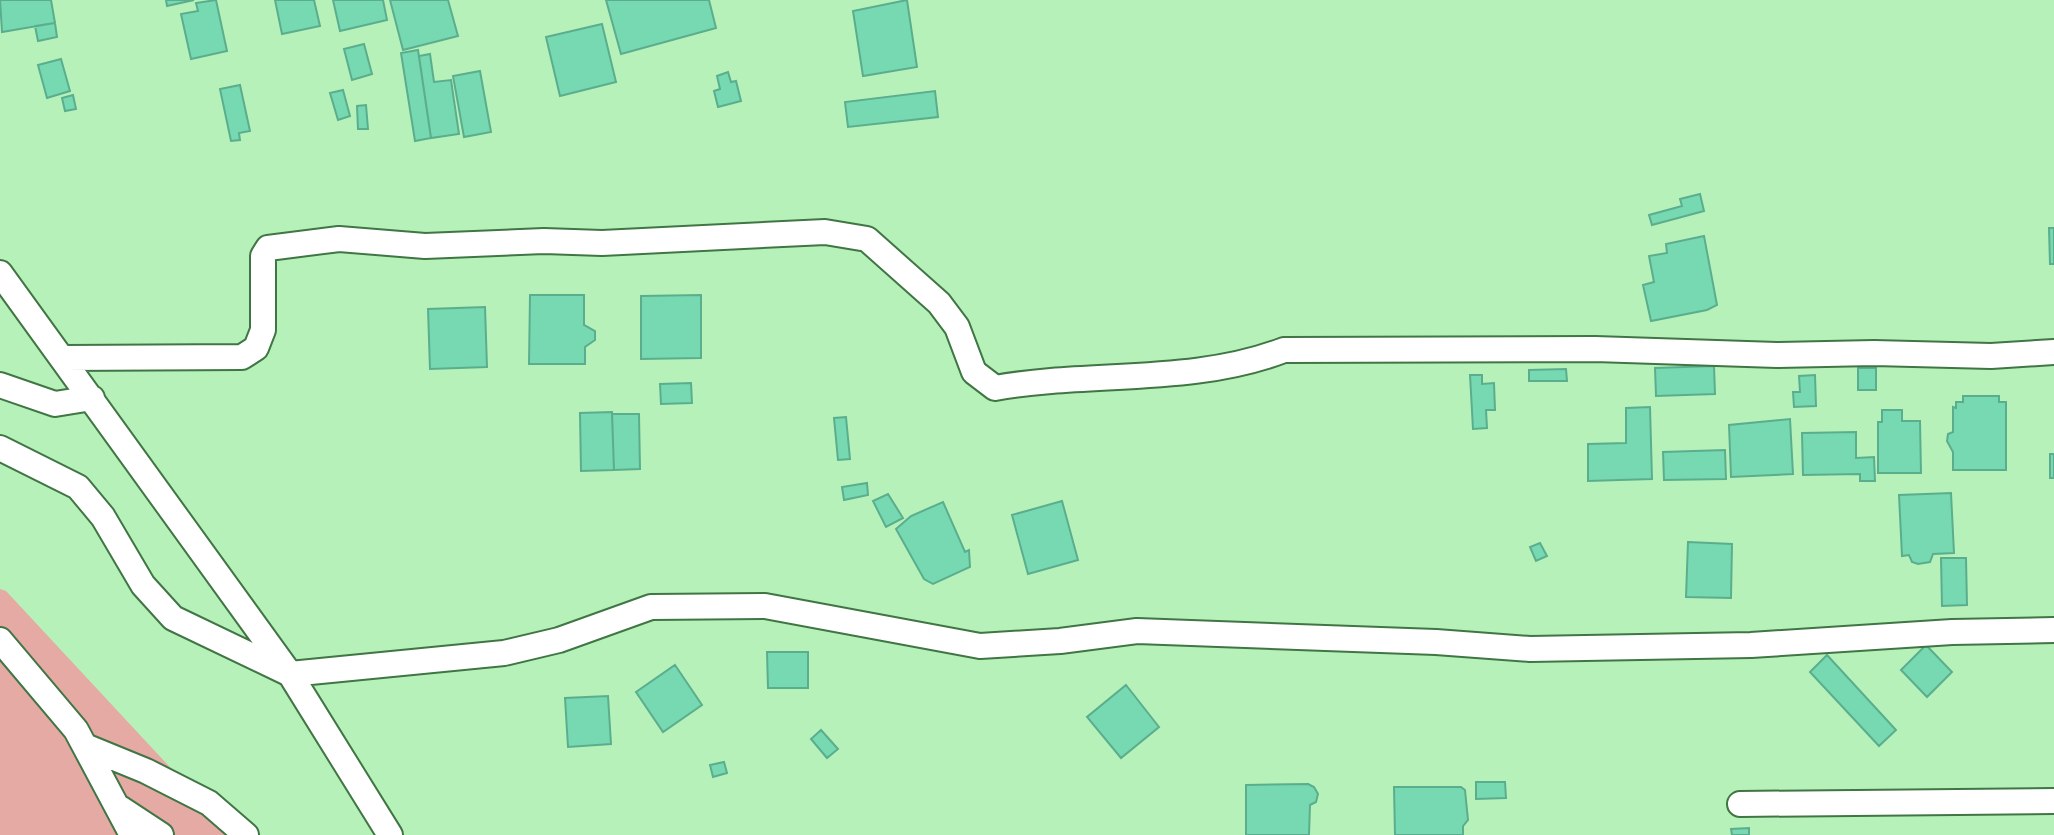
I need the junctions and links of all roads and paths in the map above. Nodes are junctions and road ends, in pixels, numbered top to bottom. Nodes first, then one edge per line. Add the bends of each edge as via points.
1 (0, 273) edge
2 (2054, 352) edge
3 (65, 359) junction
4 (0, 385) edge
5 (93, 398) junction
6 (0, 448) edge
7 (2054, 630) edge
8 (0, 640) edge
9 (290, 674) junction
10 (85, 746) junction
11 (2054, 802) edge
12 (1740, 804) dead end
13 (116, 806) junction
14 (132, 835) edge
15 (161, 835) edge
16 (246, 835) edge
17 (390, 835) edge

1 - 3 street
2 - 3 street via 1991,356 1595,349 1284,350 1252,363 1198,371 995,388 974,372 957,327 939,303 894,260 867,239 825,232 425,246 340,239 268,248 263,256 263,330 256,348 242,357
3 - 5 street
4 - 5 street via 55,404
5 - 9 street
6 - 9 street via 78,487 103,517 143,585 173,618
7 - 9 street via 1752,645 1530,649 1137,631 980,646 765,606 651,607 559,640 504,653
8 - 10 street
9 - 17 street
10 - 13 street
10 - 16 street via 209,803
11 - 12 street
13 - 14 street
13 - 15 street

